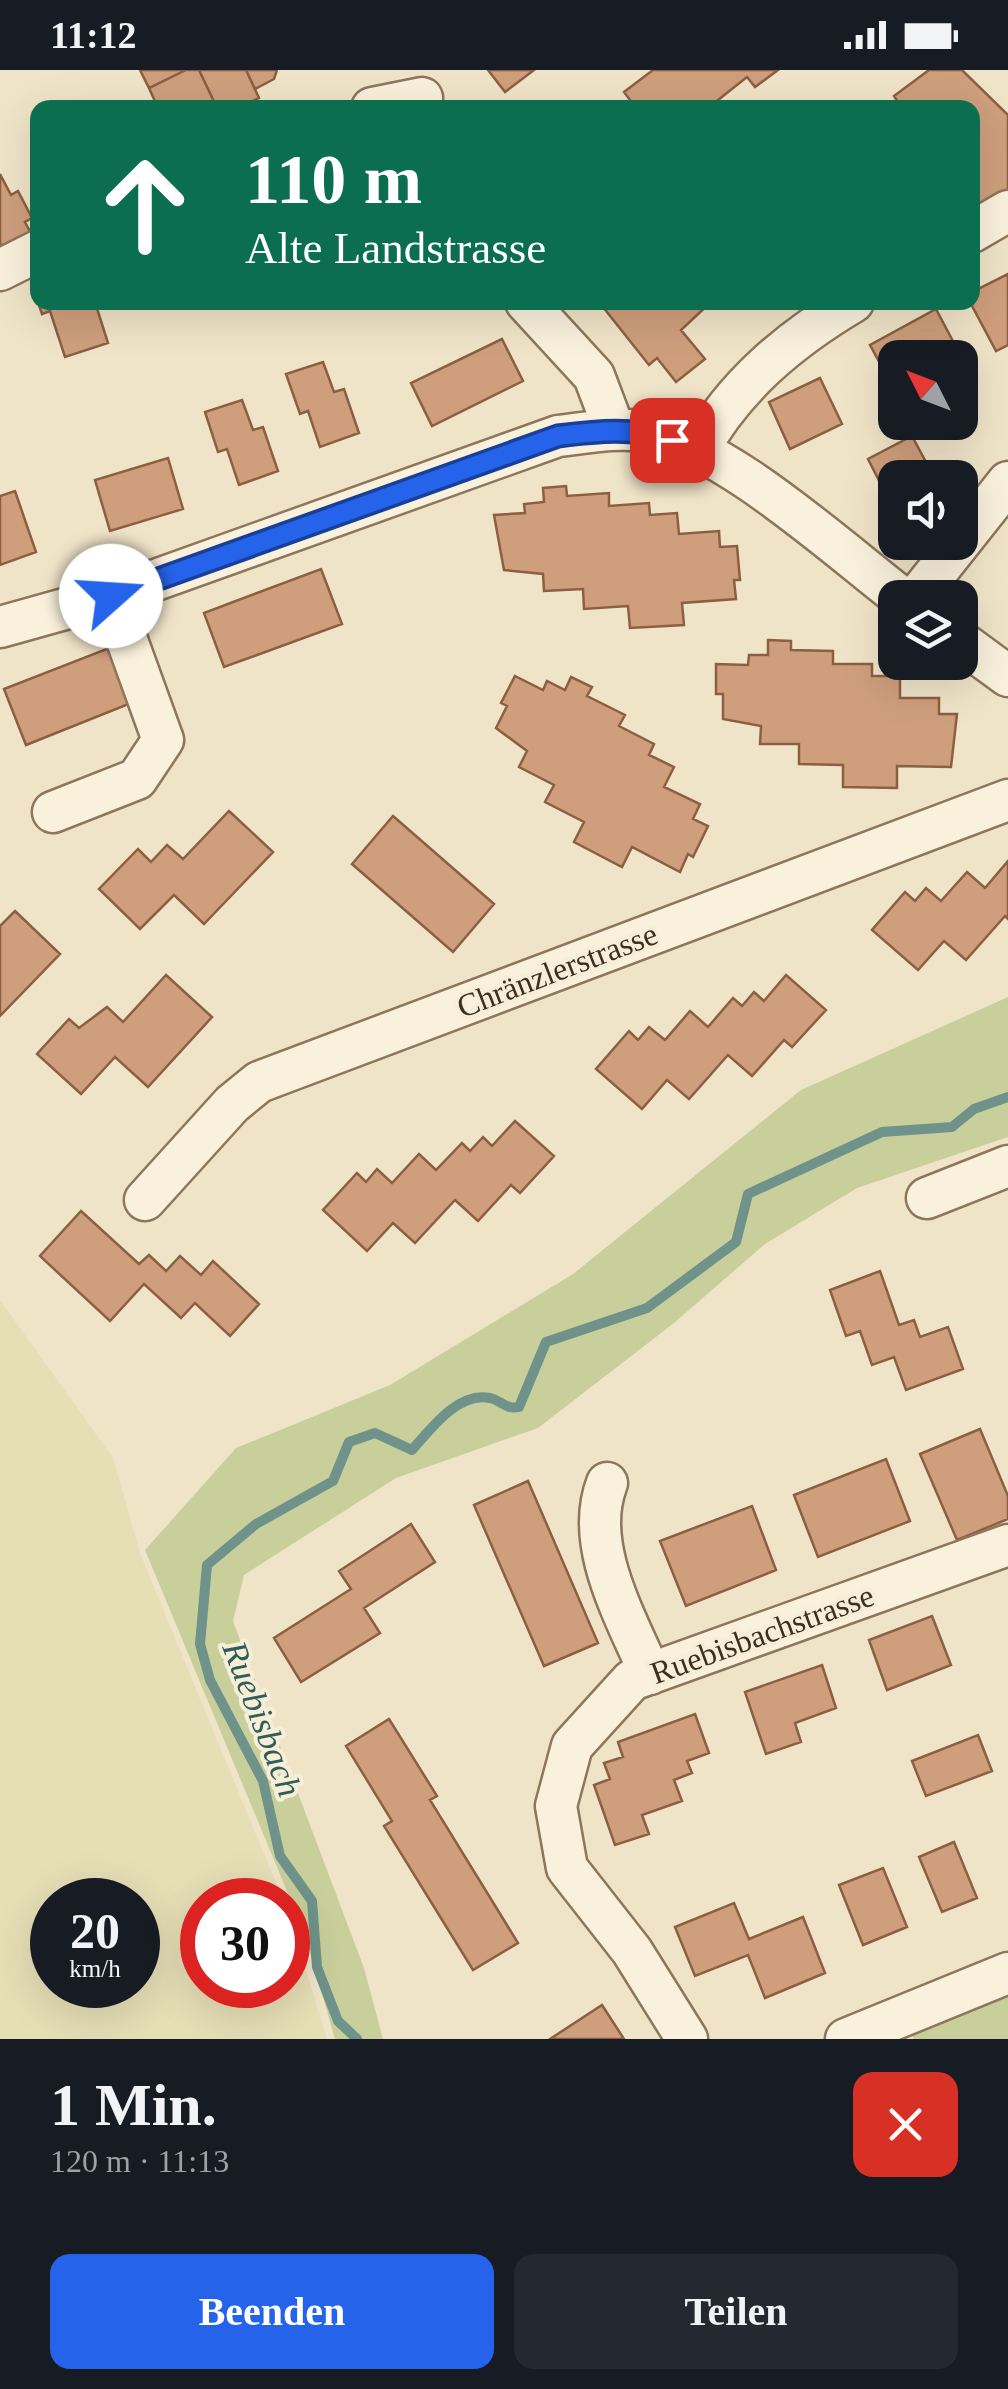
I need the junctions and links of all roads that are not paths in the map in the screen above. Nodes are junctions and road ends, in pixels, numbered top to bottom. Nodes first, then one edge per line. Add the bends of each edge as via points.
1 (421, 92) edge
2 (396, 100) edge
3 (1008, 211) edge
4 (980, 227) edge
5 (30, 255) edge
6 (0, 270) edge
7 (533, 310) edge
8 (842, 310) edge
9 (614, 429) junction
10 (698, 450) junction
11 (1008, 482) edge
12 (878, 580) edge
13 (930, 580) edge
14 (111, 596) junction
15 (0, 627) edge
16 (978, 654) edge
17 (1008, 676) edge
18 (1008, 800) edge
19 (54, 812) dead end
20 (1008, 1166) edge
21 (926, 1198) dead end
22 (145, 1200) dead end
23 (608, 1483) dead end
24 (1008, 1545) edge
25 (650, 1674) junction
26 (1008, 1973) edge
27 (687, 2039) edge
28 (846, 2039) edge

1 - 2 street
3 - 4 street
5 - 6 street
7 - 9 street via 594,376
8 - 10 street via 764,366 723,406
9 - 10 street via 647,432
9 - 14 street via 558,436
10 - 12 street
11 - 13 street
14 - 15 street
14 - 19 street via 163,740 137,780
16 - 17 street
18 - 22 street, Chränzlerstrasse via 259,1082
20 - 21 street
23 - 25 street via 599,1504 607,1572
24 - 25 street, Ruebisbachstrasse
25 - 27 street, Ruebisbachstrasse via 632,1680 572,1746 556,1806 568,1868 632,1951
26 - 28 street

